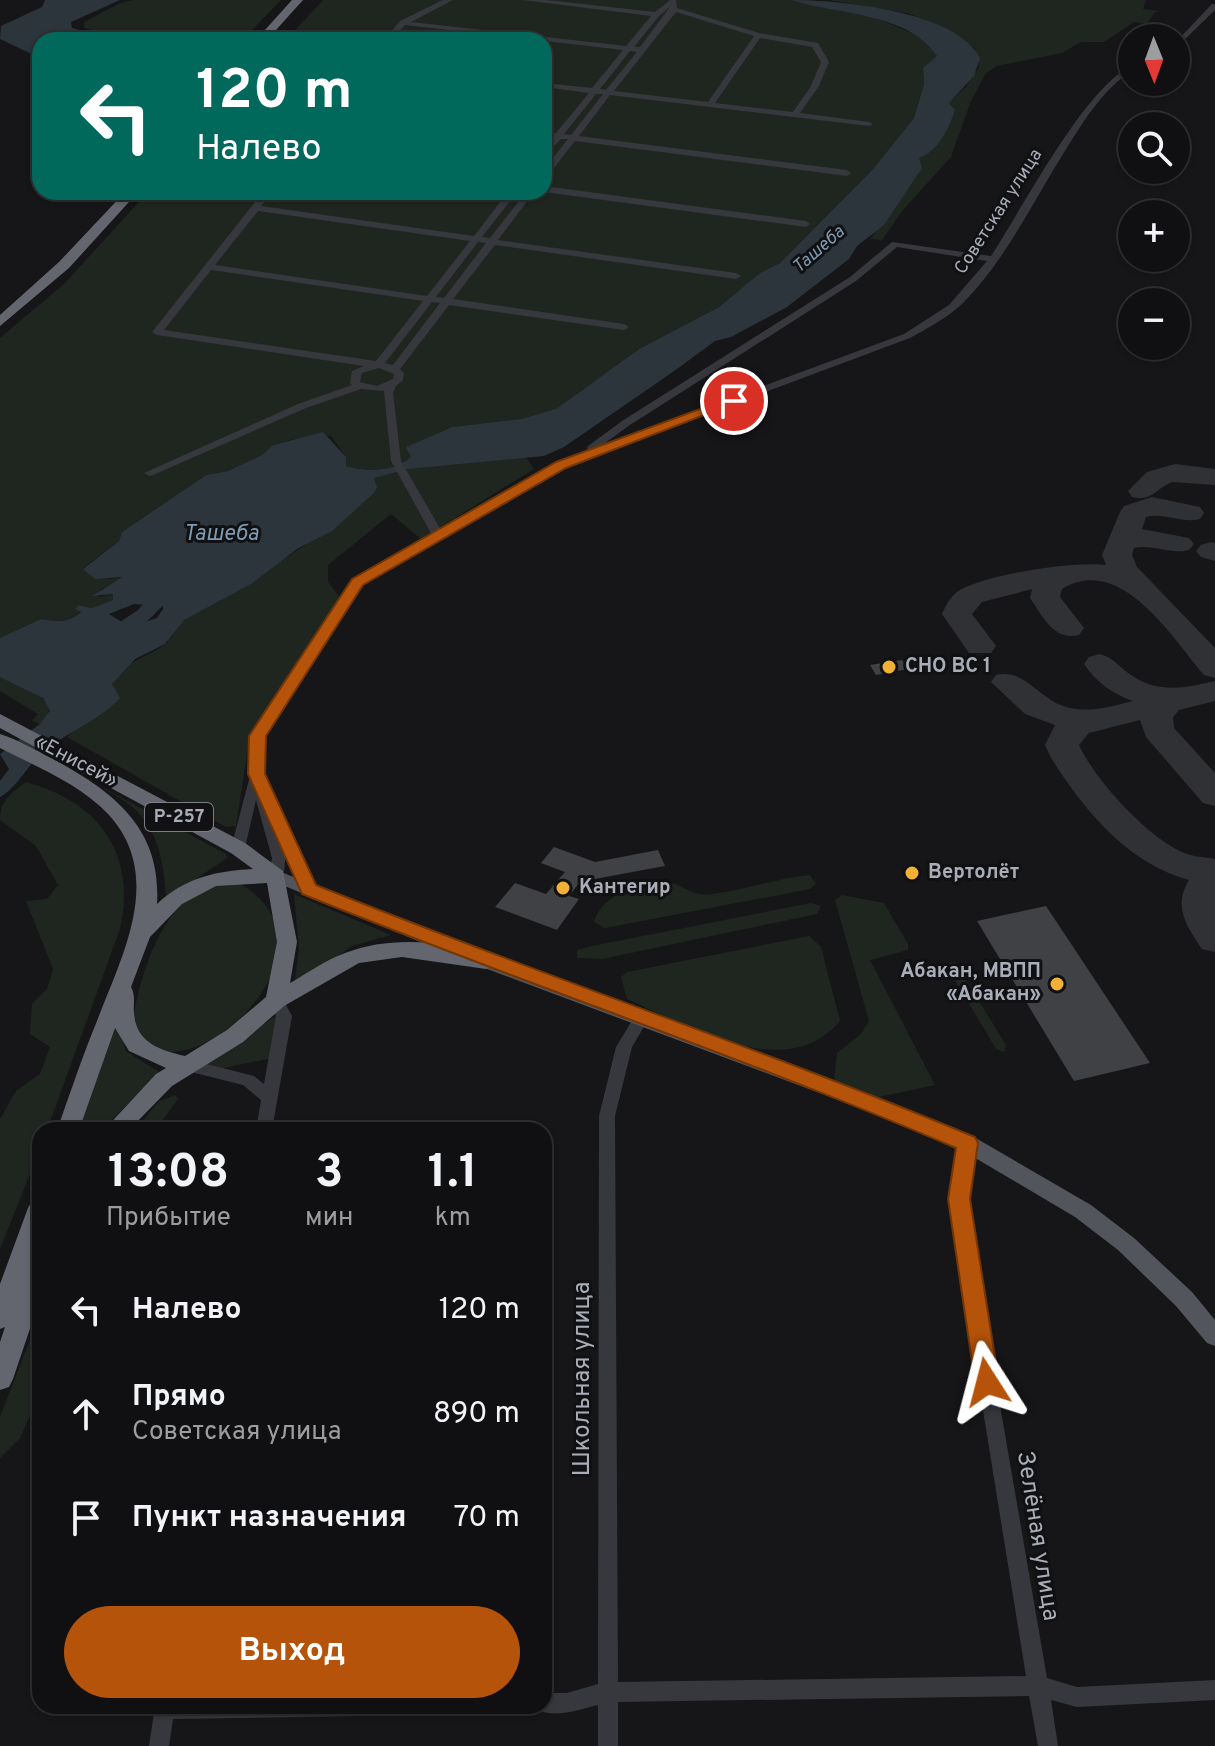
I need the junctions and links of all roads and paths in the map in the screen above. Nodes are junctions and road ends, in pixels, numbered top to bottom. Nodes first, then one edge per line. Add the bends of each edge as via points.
1 (298, 0) edge
2 (310, 0) edge
3 (449, 0) edge
4 (527, 0) edge
5 (672, 3) edge
6 (1215, 6) edge
7 (656, 14) junction
8 (403, 23) junction
9 (646, 28) junction
10 (658, 29) junction
11 (268, 32) edge
12 (280, 32) edge
13 (395, 32) edge
14 (481, 32) edge
15 (1190, 32) edge
16 (758, 35) junction
17 (552, 40) edge
18 (629, 49) junction
19 (642, 50) junction
20 (1118, 78) edge
21 (552, 86) edge
22 (594, 91) junction
23 (610, 93) junction
24 (710, 105) junction
25 (795, 115) junction
26 (869, 124) dead end
27 (552, 135) edge
28 (559, 136) junction
29 (575, 138) junction
30 (552, 144) edge
31 (552, 165) edge
32 (847, 173) dead end
33 (552, 190) edge
34 (109, 200) edge
35 (125, 200) edge
36 (262, 200) edge
37 (507, 200) edge
38 (524, 200) edge
39 (255, 208) junction
40 (806, 224) dead end
41 (476, 239) junction
42 (493, 241) junction
43 (991, 259) junction
44 (208, 267) junction
45 (736, 276) dead end
46 (429, 299) junction
47 (448, 301) junction
48 (0, 308) edge
49 (0, 322) edge
50 (624, 327) dead end
51 (378, 365) junction
52 (395, 369) junction
53 (360, 386) junction
54 (391, 386) junction
55 (374, 389) junction
56 (394, 456) junction
57 (580, 458) junction
58 (149, 473) dead end
59 (438, 535) junction
60 (3, 728) edge
61 (70, 769) junction
62 (256, 774) junction
63 (238, 848) junction
64 (276, 876) junction
65 (309, 889) junction
66 (144, 931) junction
67 (486, 961) junction
68 (127, 973) junction
69 (276, 1000) junction
70 (641, 1018) junction
71 (187, 1065) junction
72 (269, 1097) junction
73 (71, 1122) edge
74 (123, 1122) edge
75 (265, 1122) edge
76 (967, 1143) junction
77 (32, 1230) edge
78 (32, 1286) edge
79 (0, 1318) edge
80 (1215, 1336) edge
81 (0, 1379) edge
82 (1038, 1686) junction
83 (1215, 1690) edge
84 (607, 1692) junction
85 (552, 1703) edge
86 (164, 1714) edge
87 (159, 1746) edge
88 (608, 1746) edge
89 (1048, 1746) edge

1 - 11 highway
2 - 12 highway
3 - 8 street
4 - 7 street
5 - 7 street
5 - 10 street
5 - 16 street
6 - 15 street
7 - 9 street
8 - 13 street
8 - 14 street
9 - 10 street
9 - 18 street
10 - 19 street
16 - 24 street
16 - 25 street via 815,45 825,62
17 - 18 street
18 - 19 street
18 - 22 street
19 - 23 street
20 - 43 street, Советская улица via 1062,144
21 - 22 street
22 - 23 street
22 - 28 street
23 - 24 street
23 - 29 street
24 - 25 street
25 - 26 street
27 - 28 street
28 - 29 street
28 - 30 street
29 - 31 street
29 - 32 street
33 - 40 street
34 - 48 highway
35 - 49 highway via 64,265
36 - 39 street
37 - 41 street
38 - 42 street
39 - 41 street
39 - 44 street
41 - 42 street
41 - 46 street
42 - 45 street
42 - 47 street
43 - 57 street, Советская улица via 959,301 907,336
43 - 57 street via 895,244 853,279 626,423
44 - 46 street
44 - 51 street via 157,332
46 - 47 street
46 - 51 street
47 - 50 street
47 - 52 street
51 - 52 street
51 - 53 street via 354,375
52 - 54 street via 400,377
53 - 55 street
53 - 58 street
54 - 55 street
54 - 56 street
55 - 56 street via 381,398
56 - 59 street
57 - 59 street
59 - 62 street via 358,582 258,736
60 - 61 highway, «Енисей» / Р-257
61 - 63 highway, «Енисей» / Р-257
61 - 66 highway, «Енисей» / Р-257 via 116,810 139,843 149,880
62 - 63 street
62 - 64 street via 279,858
62 - 65 street
63 - 64 highway, «Енисей» / Р-257
64 - 65 main road
64 - 66 highway, «Енисей» / Р-257 via 210,877 171,902
64 - 69 highway via 287,942
65 - 67 main road
66 - 68 highway, «Енисей» / Р-257
67 - 69 highway via 430,951 382,950 351,958
67 - 70 main road
68 - 71 highway, «Енисей» / Р-257 via 125,1026 134,1045
68 - 73 highway, «Енисей» / Р-257
69 - 71 highway via 235,1036
69 - 72 street via 284,1016
70 - 76 main road
70 - 84 street, Школьная улица via 624,1047 607,1116
71 - 72 street via 248,1080
71 - 74 highway via 164,1080
72 - 75 street
76 - 80 main road via 1083,1211 1126,1244
76 - 82 street, Зелёная улица via 959,1199 962,1231
77 - 79 highway
78 - 81 highway
82 - 83 street via 1077,1697
82 - 84 street
82 - 89 street, Зелёная улица
84 - 85 street
84 - 88 street, Школьная улица
86 - 87 street

